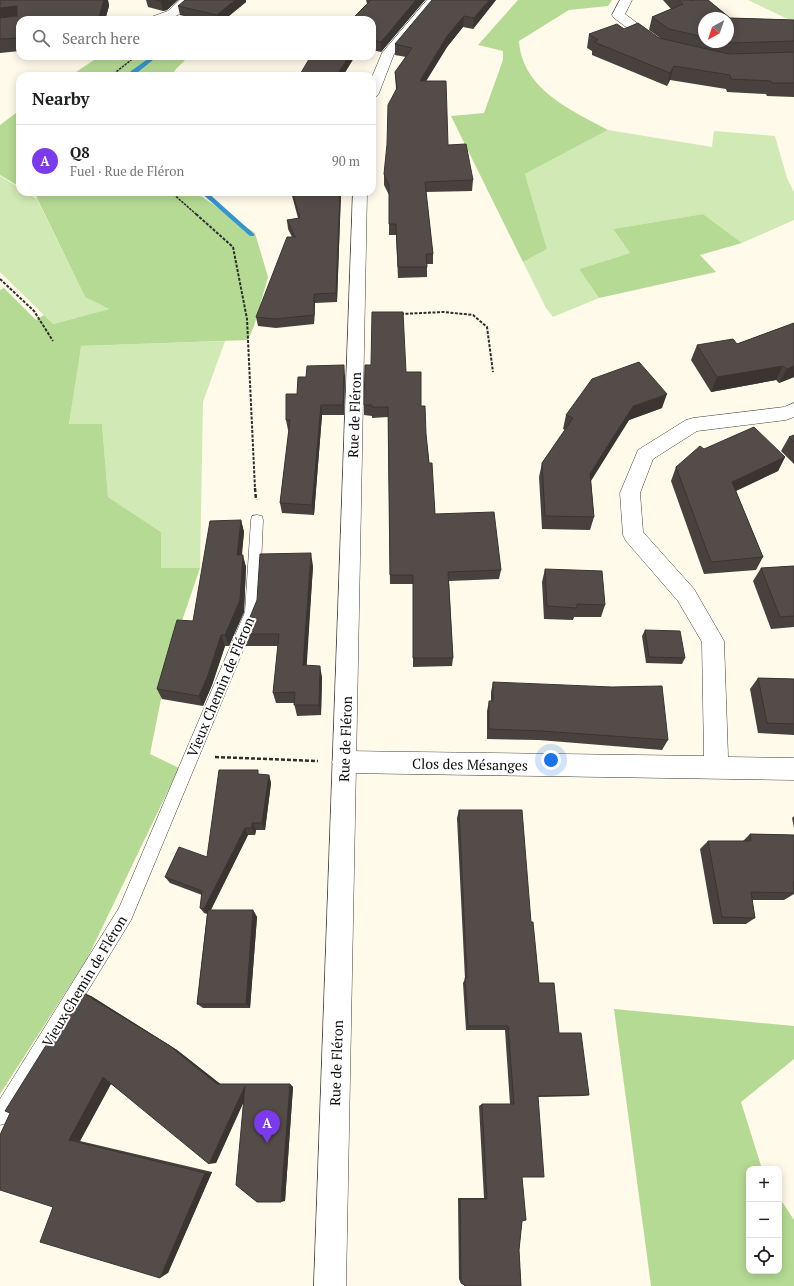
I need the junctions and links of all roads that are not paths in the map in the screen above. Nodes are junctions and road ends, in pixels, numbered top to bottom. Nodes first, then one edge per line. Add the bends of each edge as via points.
1 (187, 0) edge
2 (433, 0) edge
3 (626, 0) edge
4 (166, 16) edge
5 (668, 49) edge
6 (376, 83) edge
7 (360, 196) edge
8 (794, 410) edge
9 (257, 520) road end
10 (344, 762) junction
11 (716, 768) junction
12 (794, 769) edge
13 (0, 1116) edge
14 (330, 1286) edge

1 - 4 street
2 - 6 street via 388,53
3 - 5 street via 618,15 660,47
7 - 10 street, Rue de Fléron
8 - 11 street via 693,426 646,456 630,493 633,534 686,595 713,641
9 - 13 lane, Vieux Chemin de Fléron via 252,612 125,914
10 - 11 street, Clos des Mésanges
10 - 14 street, Rue de Fléron
11 - 12 street, Clos des Mésanges

